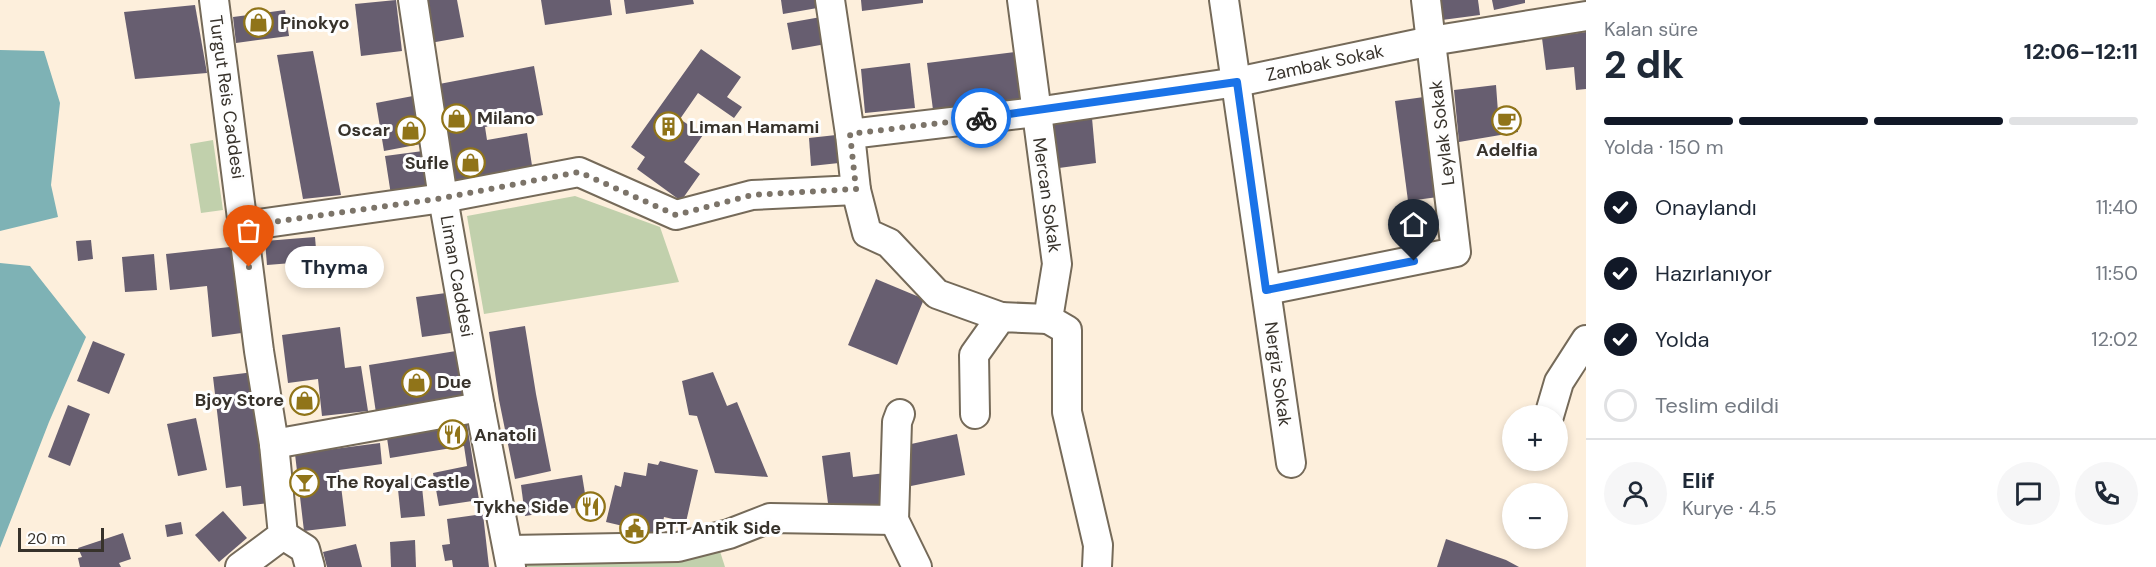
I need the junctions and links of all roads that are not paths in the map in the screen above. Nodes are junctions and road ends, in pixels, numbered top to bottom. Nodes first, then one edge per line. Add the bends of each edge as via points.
1 (214, 0) edge
2 (413, 0) edge
3 (830, 0) edge
4 (1022, 0) edge
5 (1224, 0) edge
6 (1425, 0) edge
7 (1586, 16) edge
8 (1431, 41) junction
9 (1237, 82) junction
10 (1036, 112) junction
11 (850, 134) junction
12 (856, 189) junction
13 (443, 198) junction
14 (244, 226) junction
15 (1266, 290) junction
16 (1001, 316) junction
17 (1048, 319) junction
18 (1586, 340) edge
19 (1552, 405) edge
20 (480, 407) junction
21 (900, 414) dead end
22 (975, 414) dead end
23 (274, 444) junction
24 (1291, 463) dead end
25 (894, 520) junction
26 (283, 535) junction
27 (511, 559) edge
28 (240, 567) edge
29 (310, 567) edge
30 (917, 567) edge
31 (1097, 567) edge

1 - 14 street, Turgut Reis Caddesi
2 - 13 street, Liman Caddesi
3 - 11 street
4 - 10 street, Mercan Sokak
5 - 9 street, Nergiz Sokak
6 - 8 street, Leylak Sokak
7 - 8 street, Zambak Sokak
8 - 9 street, Zambak Sokak
8 - 15 street, Leylak Sokak via 1456,252
9 - 10 street, Zambak Sokak
9 - 15 street, Nergiz Sokak
10 - 11 street, Zambak Sokak
10 - 17 street, Mercan Sokak via 1057,264
11 - 12 street
12 - 13 street via 752,195 676,215 579,172
12 - 16 street via 867,233 889,243 937,294
13 - 14 street
13 - 20 street, Liman Caddesi
14 - 23 street, Turgut Reis Caddesi
15 - 24 street, Nergiz Sokak
16 - 17 street
16 - 22 street via 974,355
17 - 31 street via 1066,330 1067,412 1098,545
18 - 19 street via 1559,382
20 - 23 street
20 - 27 street, Liman Caddesi
21 - 25 street
23 - 26 street, Turgut Reis Caddesi
25 - 27 street, Liman Caddesi via 770,518 678,547
25 - 30 street
26 - 28 street
26 - 29 street via 305,549

